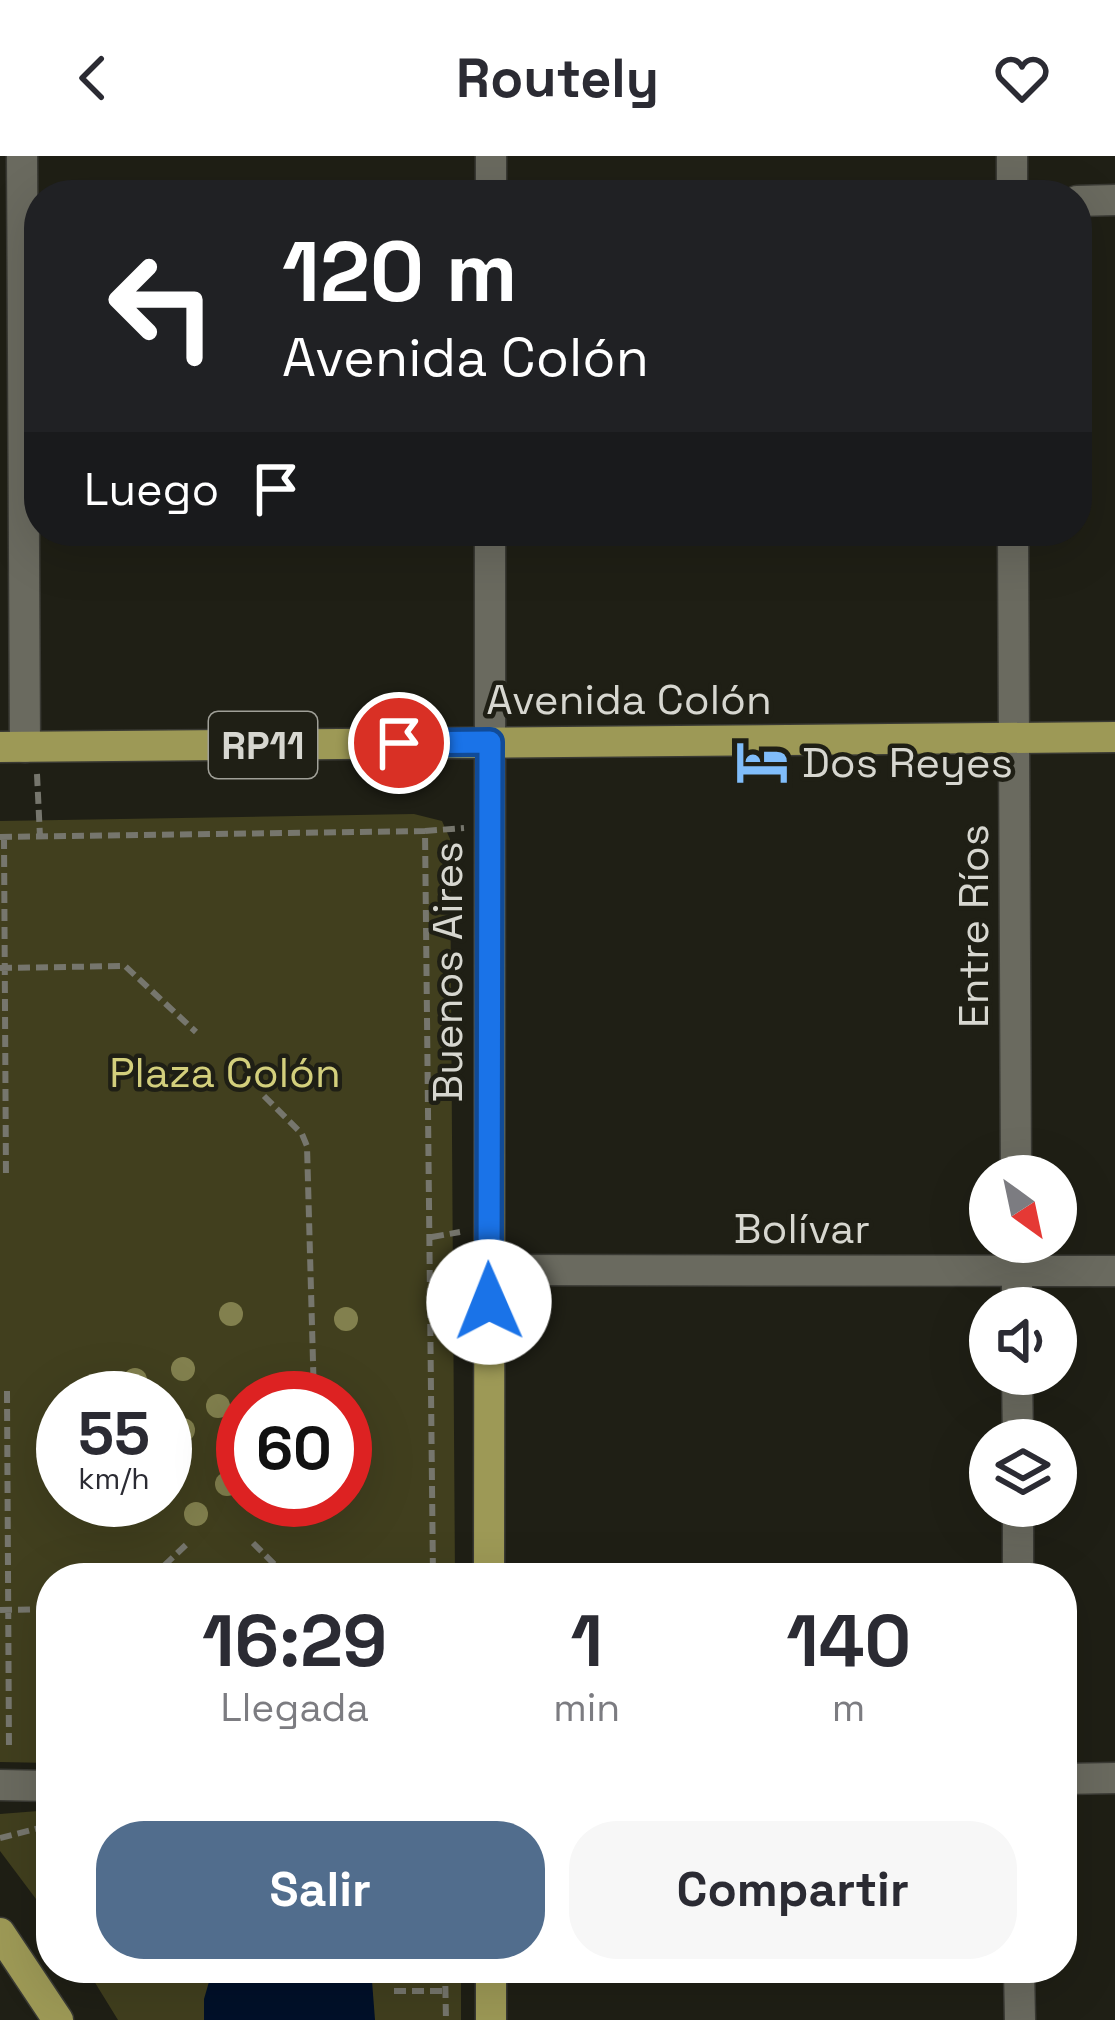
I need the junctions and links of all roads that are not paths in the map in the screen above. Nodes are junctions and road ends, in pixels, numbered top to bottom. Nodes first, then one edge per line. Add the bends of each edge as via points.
1 (22, 156) edge
2 (20, 213) edge
3 (490, 546) edge
4 (1013, 546) edge
5 (1115, 737) edge
6 (1014, 738) junction
7 (490, 742) junction
8 (20, 747) edge
9 (1016, 1155) edge
10 (969, 1258) edge
11 (1059, 1263) edge
12 (489, 1270) junction
13 (1115, 1271) edge
14 (1018, 1527) edge
15 (489, 1563) edge
16 (1018, 1563) edge
17 (1115, 1778) edge
18 (1077, 1779) edge
19 (0, 1785) edge
20 (36, 1786) edge
21 (0, 1933) edge
22 (491, 1983) edge
23 (1019, 1983) edge
24 (58, 2020) edge
25 (491, 2020) edge
26 (1019, 2020) edge

1 - 2 street
2 - 8 street
3 - 7 street, Buenos Aires
4 - 6 street, Entre Ríos
5 - 6 main road, Avenida Colón
6 - 7 main road, Avenida Colón
6 - 9 street, Entre Ríos
7 - 8 main road, Avenida Colón / RP11
7 - 12 main road, Buenos Aires
10 - 12 street, Bolívar
11 - 13 street, Bolívar
12 - 15 main road, Buenos Aires
14 - 16 street
17 - 18 street
19 - 20 street
21 - 24 main road
22 - 25 main road
23 - 26 street

